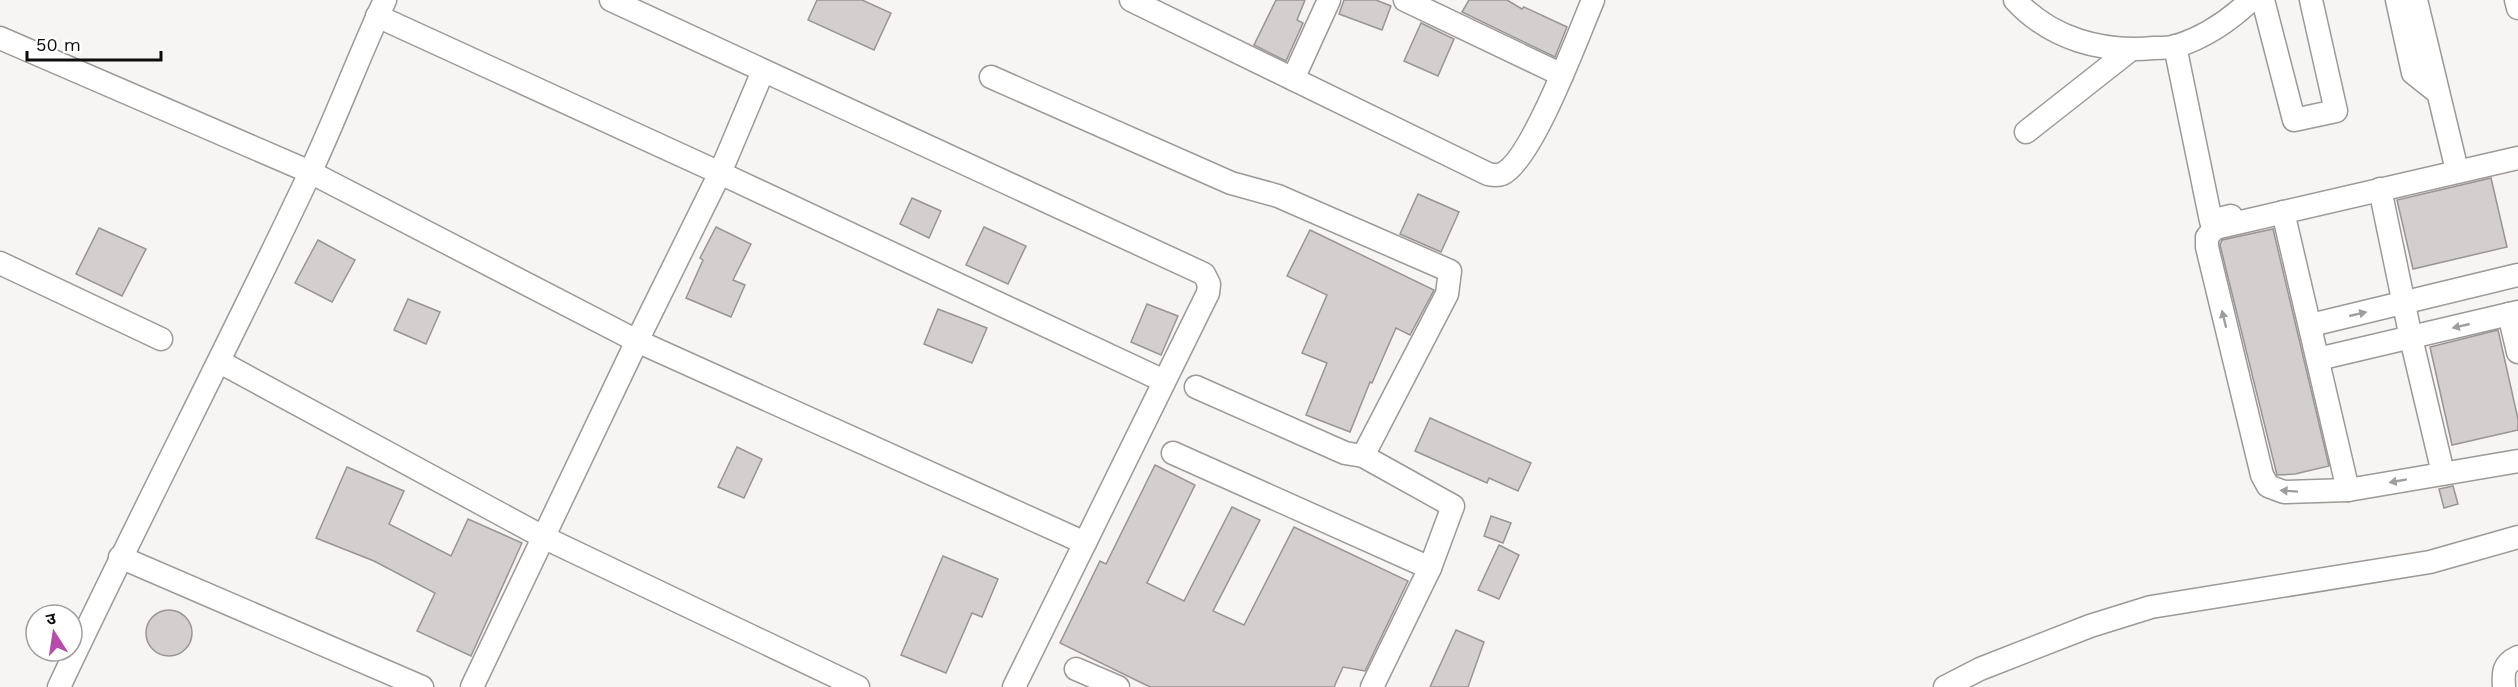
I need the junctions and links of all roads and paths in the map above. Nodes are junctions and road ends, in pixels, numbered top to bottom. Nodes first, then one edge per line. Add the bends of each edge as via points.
1 (611, 0) edge
2 (1131, 0) edge
3 (1329, 0) edge
4 (1405, 0) edge
5 (1593, 0) edge
6 (2015, 0) edge
7 (2251, 0) edge
8 (2264, 0) edge
9 (2311, 0) edge
10 (2397, 0) edge
11 (2416, 0) edge
12 (2516, 0) edge
13 (381, 8) edge
14 (2518, 8) edge
15 (0, 38) edge
16 (2175, 46) junction
17 (2129, 51) junction
18 (763, 71) junction
19 (1562, 75) junction
20 (991, 77) dead end
21 (1293, 79) junction
22 (2437, 92) junction
23 (2026, 132) dead end
24 (2518, 147) edge
25 (2518, 158) edge
26 (2455, 162) junction
27 (310, 172) junction
28 (720, 173) junction
29 (2380, 189) junction
30 (2283, 212) junction
31 (0, 263) edge
32 (2518, 275) edge
33 (2405, 303) junction
34 (2513, 313) edge
35 (2311, 325) junction
36 (2411, 338) junction
37 (161, 339) dead end
38 (637, 341) junction
39 (2518, 352) edge
40 (2318, 359) junction
41 (220, 362) junction
42 (1164, 381) junction
43 (1196, 387) dead end
44 (1173, 453) dead end
45 (1363, 456) junction
46 (2518, 461) edge
47 (2443, 473) junction
48 (2348, 490) junction
49 (543, 537) junction
50 (2518, 537) edge
51 (1084, 543) junction
52 (120, 557) junction
53 (1430, 568) junction
54 (2518, 657) edge
55 (1076, 669) dead end
56 (59, 687) edge
57 (422, 687) edge
58 (472, 687) edge
59 (858, 687) edge
60 (1014, 687) edge
61 (1118, 687) edge
62 (1372, 687) edge
63 (1945, 687) edge
64 (2504, 687) edge

1 - 18 street
2 - 21 street
3 - 21 street
4 - 19 street
5 - 19 street
6 - 17 street via 2056,32 2092,46
7 - 16 street via 2202,36
8 - 9 street via 2294,120 2336,111
10 - 22 street via 2414,73
11 - 22 street
12 - 14 street
13 - 27 street
13 - 28 street
15 - 27 street
16 - 17 street
16 - 26 street via 2211,221
17 - 23 street
18 - 28 street
18 - 42 street via 1204,274 1208,293
19 - 21 street via 1548,109 1517,160 1504,173 1496,175
20 - 45 street via 1231,183 1278,196 1450,271 1447,294
22 - 26 street
24 - 26 street
25 - 29 street
27 - 38 street
27 - 41 street
28 - 38 street
28 - 42 street
29 - 30 street
29 - 33 street
30 - 35 street
48 -> 30 street via 2284,492 2268,486 2262,475 2207,247 2215,228
31 - 37 street
32 - 33 street
35 -> 33 street
33 - 36 street
34 -> 36 street
34 - 39 street
35 - 40 street
36 - 40 street
36 - 47 street
38 - 49 street
38 - 51 street
40 - 48 street
41 - 49 street
41 - 52 street
42 - 51 street
43 - 45 street via 1345,453
44 - 53 street
45 - 53 street via 1453,506
46 - 47 street
47 -> 48 street
49 - 58 street
49 - 59 street
50 - 63 street via 2430,562 2151,607 2090,626 1980,669
51 - 60 street
52 - 56 street
52 - 57 street
53 - 62 street
54 - 64 street via 2506,665
55 - 61 street

